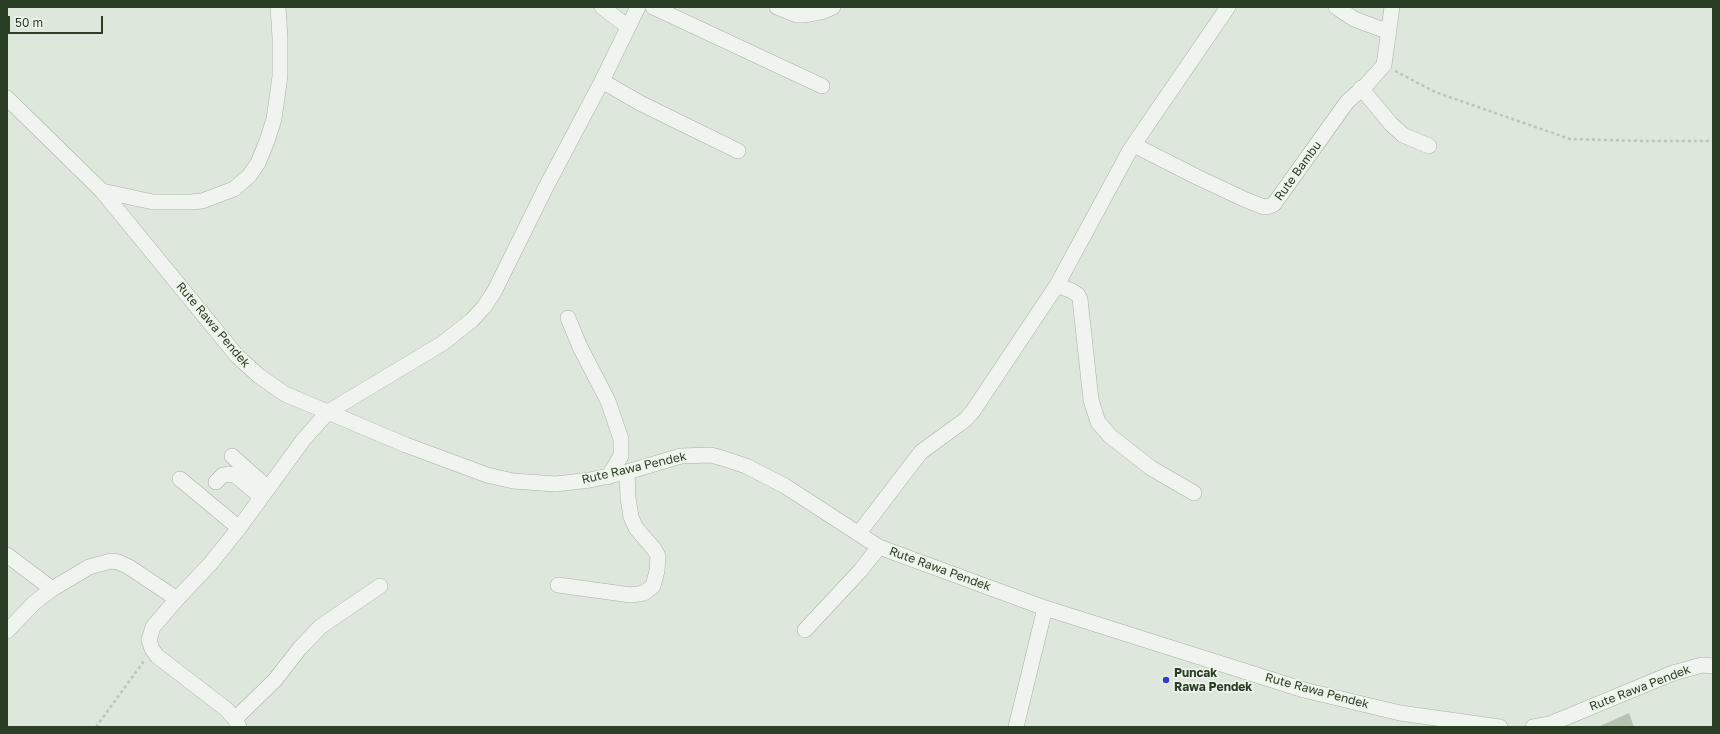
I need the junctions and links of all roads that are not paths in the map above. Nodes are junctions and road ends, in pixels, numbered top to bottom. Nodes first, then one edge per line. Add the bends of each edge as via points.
1 (278, 7) edge
2 (602, 7) edge
3 (638, 7) edge
4 (653, 7) edge
5 (777, 7) edge
6 (833, 7) edge
7 (1228, 7) edge
8 (1336, 7) edge
9 (1392, 7) edge
10 (628, 27) junction
11 (1389, 32) junction
12 (602, 81) junction
13 (822, 86) dead end
14 (1361, 88) junction
15 (7, 98) edge
16 (1429, 146) dead end
17 (1132, 148) junction
18 (738, 151) dead end
19 (102, 191) junction
20 (1057, 285) junction
21 (568, 318) dead end
22 (328, 412) junction
23 (232, 456) dead end
24 (627, 472) junction
25 (608, 477) junction
26 (180, 478) dead end
27 (216, 482) dead end
28 (265, 492) junction
29 (1194, 494) dead end
30 (239, 528) junction
31 (859, 533) junction
32 (879, 547) junction
33 (7, 555) edge
34 (558, 585) dead end
35 (380, 586) dead end
36 (52, 589) junction
37 (177, 599) junction
38 (1045, 608) junction
39 (7, 630) edge
40 (805, 630) dead end
41 (1707, 665) edge
42 (237, 723) edge
43 (1016, 727) edge
44 (1500, 727) edge
45 (1538, 727) edge

1 - 19 street via 280,76 274,119 260,158 250,176 234,189 202,201 153,202
2 - 10 street
3 - 10 street
4 - 13 street
5 - 6 street via 805,16
7 - 17 street
8 - 11 street via 1354,19
9 - 11 street
10 - 12 street
11 - 14 street, Rute Bambu via 1384,65
12 - 18 street via 640,103
12 - 22 street via 484,308 443,343
14 - 16 street via 1403,135
14 - 17 street, Rute Bambu via 1347,102 1274,204 1268,207 1258,205
15 - 19 street, Rute Rawa Pendek
17 - 20 street
19 - 22 street, Rute Rawa Pendek via 220,337 247,366 272,387
20 - 29 street via 1072,291 1080,299 1091,400 1098,422 1110,436 1151,468
20 - 31 street via 973,411 961,424 921,452
21 - 25 street via 608,401 621,439 621,456
22 - 25 street, Rute Rawa Pendek via 487,475 513,481 556,484
22 - 28 street via 304,439
23 - 28 street
24 - 25 street, Rute Rawa Pendek
24 - 31 street, Rute Rawa Pendek via 686,456 711,455 725,458 785,486
24 - 34 street via 631,516 636,528 658,556 653,586 644,593 631,595
26 - 30 street
27 - 28 street via 223,475 234,474
28 - 30 street
30 - 37 street
31 - 32 street, Rute Rawa Pendek
32 - 38 street, Rute Rawa Pendek
32 - 40 street
33 - 36 street
35 - 42 street via 320,627
36 - 37 street via 89,567 110,561 129,567
36 - 39 street
37 - 42 street via 153,627 150,632 150,644 157,656 219,702
38 - 43 street
38 - 44 street, Rute Rawa Pendek via 1304,690 1400,713
41 - 45 street, Rute Rawa Pendek via 1673,673

